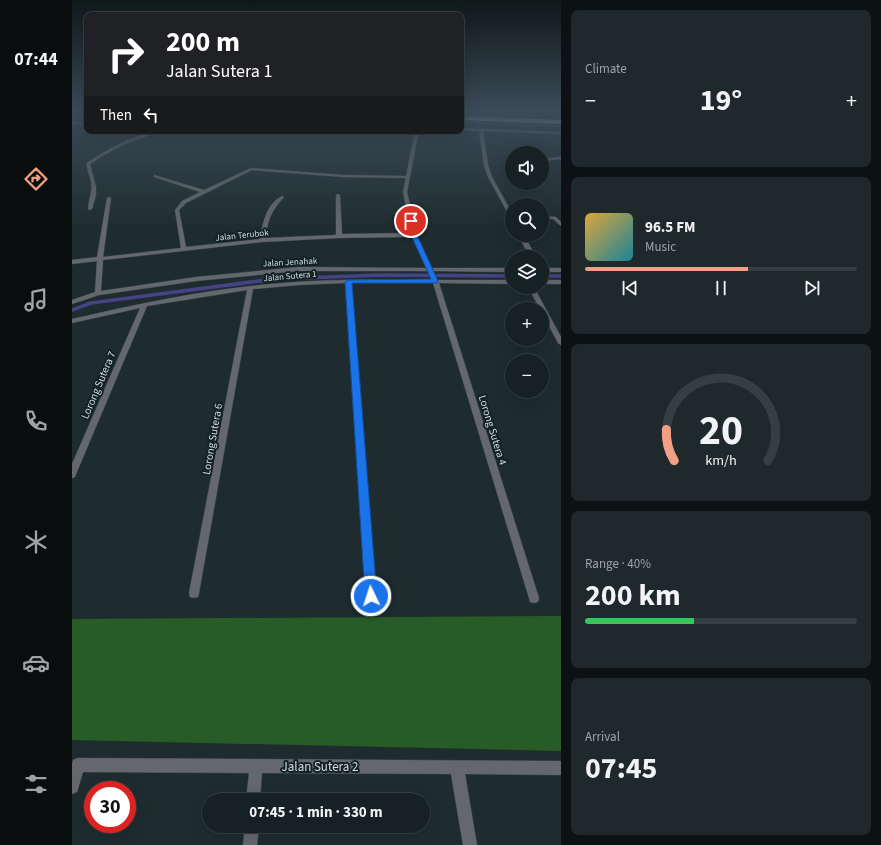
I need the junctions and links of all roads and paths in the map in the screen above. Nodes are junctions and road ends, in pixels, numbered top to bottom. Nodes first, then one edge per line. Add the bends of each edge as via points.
1 (109, 151) edge
2 (413, 151) edge
3 (484, 151) edge
4 (561, 158) edge
5 (549, 159) edge
6 (155, 176) dead end
7 (407, 177) junction
8 (204, 192) junction
9 (338, 196) dead end
10 (282, 197) dead end
11 (109, 198) dead end
12 (505, 204) edge
13 (90, 209) dead end
14 (549, 218) edge
15 (561, 225) edge
16 (414, 235) junction
17 (339, 236) junction
18 (262, 240) junction
19 (184, 249) junction
20 (100, 259) junction
21 (72, 262) edge
22 (429, 268) junction
23 (505, 270) edge
24 (549, 270) edge
25 (561, 270) edge
26 (435, 281) junction
27 (348, 282) junction
28 (505, 282) edge
29 (549, 282) edge
30 (561, 282) edge
31 (250, 288) junction
32 (98, 293) junction
33 (535, 294) edge
34 (72, 302) edge
35 (145, 304) junction
36 (72, 320) edge
37 (561, 343) edge
38 (72, 474) edge
39 (194, 593) dead end
40 (371, 596) dead end
41 (534, 598) dead end
42 (256, 766) junction
43 (457, 767) junction
44 (561, 768) edge
45 (72, 787) edge
46 (254, 793) edge
47 (251, 833) edge
48 (250, 845) edge
49 (470, 845) edge

1 - 13 street via 88,164 95,186
2 - 7 street, Lorong Sutera 4
3 - 12 street via 490,177
4 - 5 street
6 - 8 street
7 - 8 street via 343,176 251,169
7 - 16 street, Lorong Sutera 4 via 404,192
8 - 19 street via 184,202 177,210
9 - 17 street
10 - 18 street via 268,213
11 - 20 street
14 - 15 street via 554,218
16 - 17 street, Jalan Terubok
16 - 22 street, Lorong Sutera 4
17 - 18 street, Jalan Terubok
18 - 19 street, Jalan Terubok
19 - 20 street, Jalan Terubok
20 - 21 street, Jalan Terubok
20 - 32 street
22 - 23 street, Jalan Jenahak
22 - 26 street, Lorong Sutera 4
22 - 32 street, Jalan Jenahak via 299,269 196,278
24 - 25 street
26 - 27 street, Jalan Sutera 1
26 - 28 street, Jalan Sutera 1
26 - 41 street, Lorong Sutera 4
27 - 31 street, Jalan Sutera 1
27 - 40 street
29 - 30 street
31 - 35 street, Jalan Sutera 1
31 - 39 street, Lorong Sutera 6
32 - 34 street, Jalan Jenahak
33 - 37 street
35 - 36 street, Jalan Sutera 1
35 - 38 street, Lorong Sutera 7
42 - 43 street, Jalan Sutera 2
42 - 45 street, Jalan Sutera 2 via 78,765
42 - 46 street
43 - 44 street, Jalan Sutera 2
43 - 49 street
47 - 48 street

